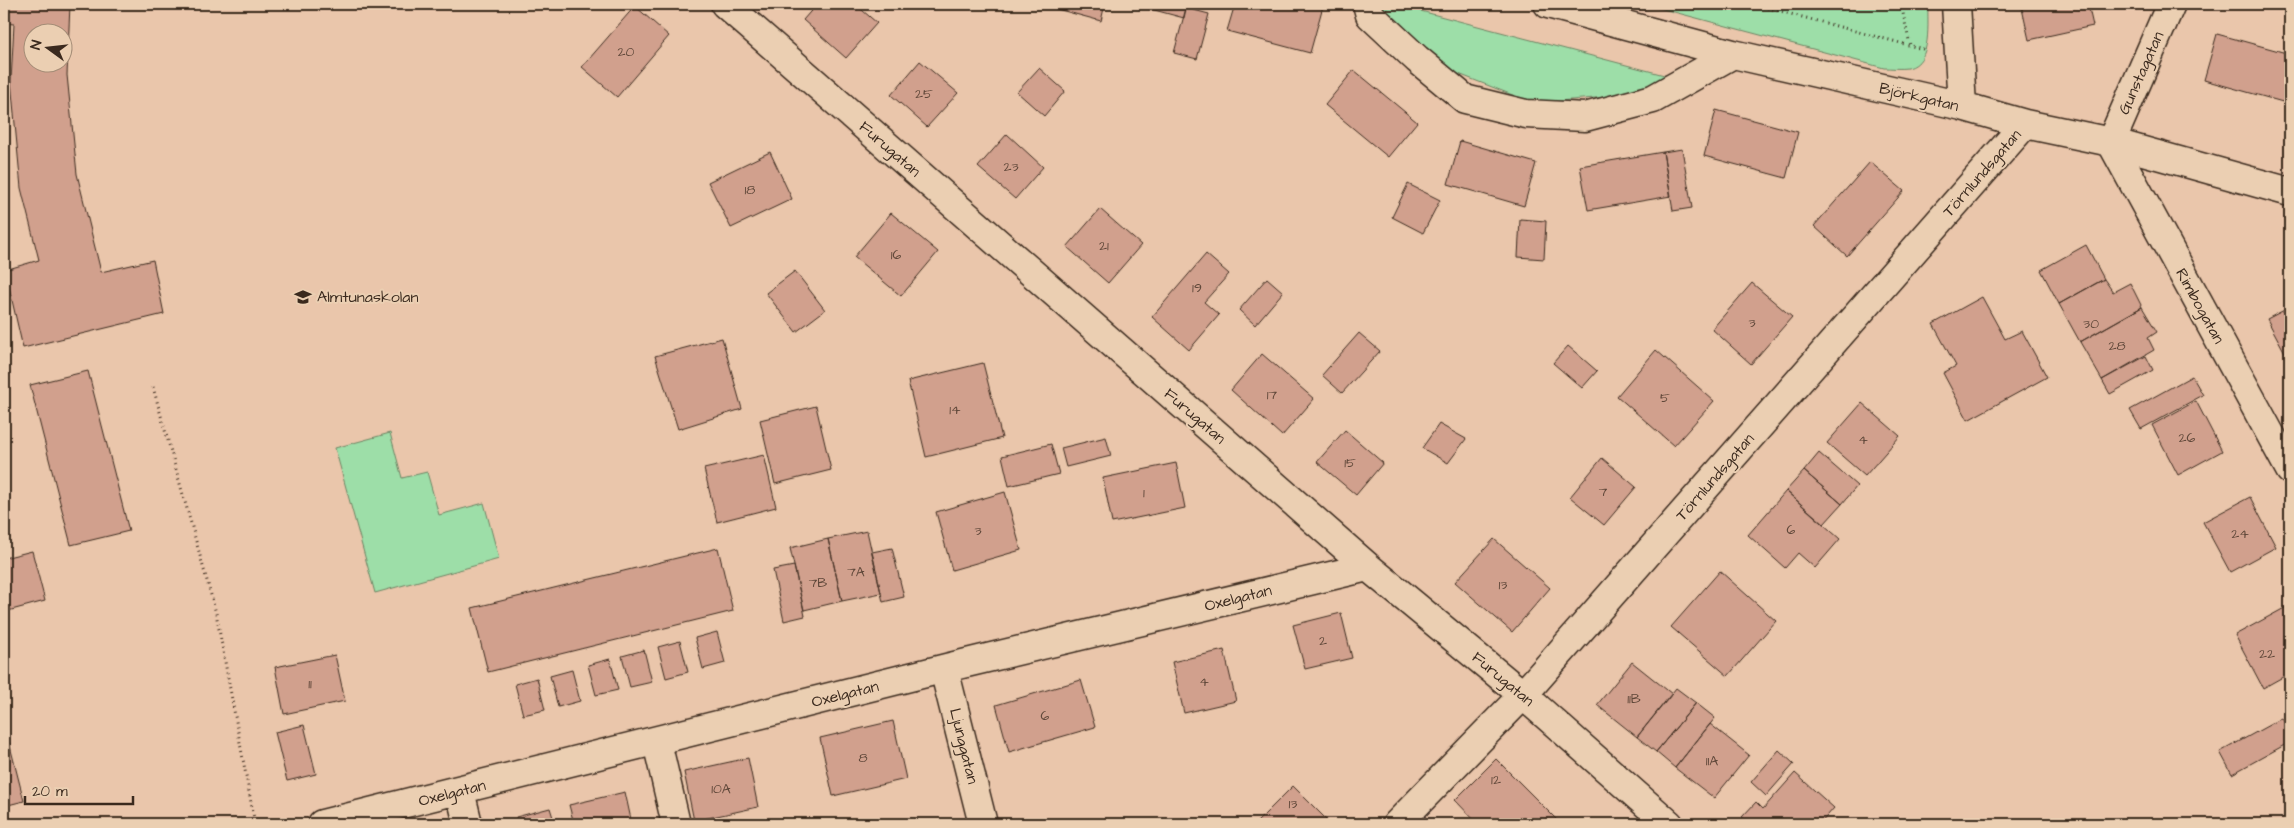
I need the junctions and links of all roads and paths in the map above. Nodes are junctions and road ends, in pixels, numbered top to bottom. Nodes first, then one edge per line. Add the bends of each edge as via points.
1 (724, 4) edge
2 (1367, 4) edge
3 (1548, 4) edge
4 (1753, 4) edge
5 (1902, 4) edge
6 (1956, 4) edge
7 (2171, 4) edge
8 (1910, 45) junction
9 (1733, 54) junction
10 (1959, 58) junction
11 (1962, 106) junction
12 (2025, 124) junction
13 (2110, 142) junction
14 (2290, 192) edge
15 (154, 387) dead end
16 (2290, 470) edge
17 (1368, 567) junction
18 (944, 669) junction
19 (1523, 695) junction
20 (657, 742) junction
21 (460, 791) junction
22 (256, 824) edge
23 (322, 824) edge
24 (468, 824) edge
25 (676, 824) edge
26 (983, 824) edge
27 (1397, 824) edge
28 (1669, 824) edge

1 - 17 street, Furugatan
2 - 9 street via 1370,15 1465,99 1526,114 1586,117 1652,99
3 - 9 street, Björkgatan
4 - 8 path
5 - 8 path
6 - 10 street
7 - 13 street, Gunstagatan
8 - 10 path
9 - 11 street, Björkgatan
10 - 11 street
11 - 12 street, Björkgatan
12 - 13 street, Björkgatan
12 - 19 street, Törnlundsgatan
13 - 14 street, Björkgatan
13 - 16 street, Rimbogatan
15 - 22 path via 216,613
17 - 18 street, Oxelgatan
17 - 19 street, Furugatan
18 - 20 street, Oxelgatan
18 - 26 street, Ljunggatan
19 - 27 street, Törnlundsgatan
19 - 28 street, Furugatan
20 - 21 street, Oxelgatan
20 - 25 street
21 - 23 street, Oxelgatan
21 - 24 street

